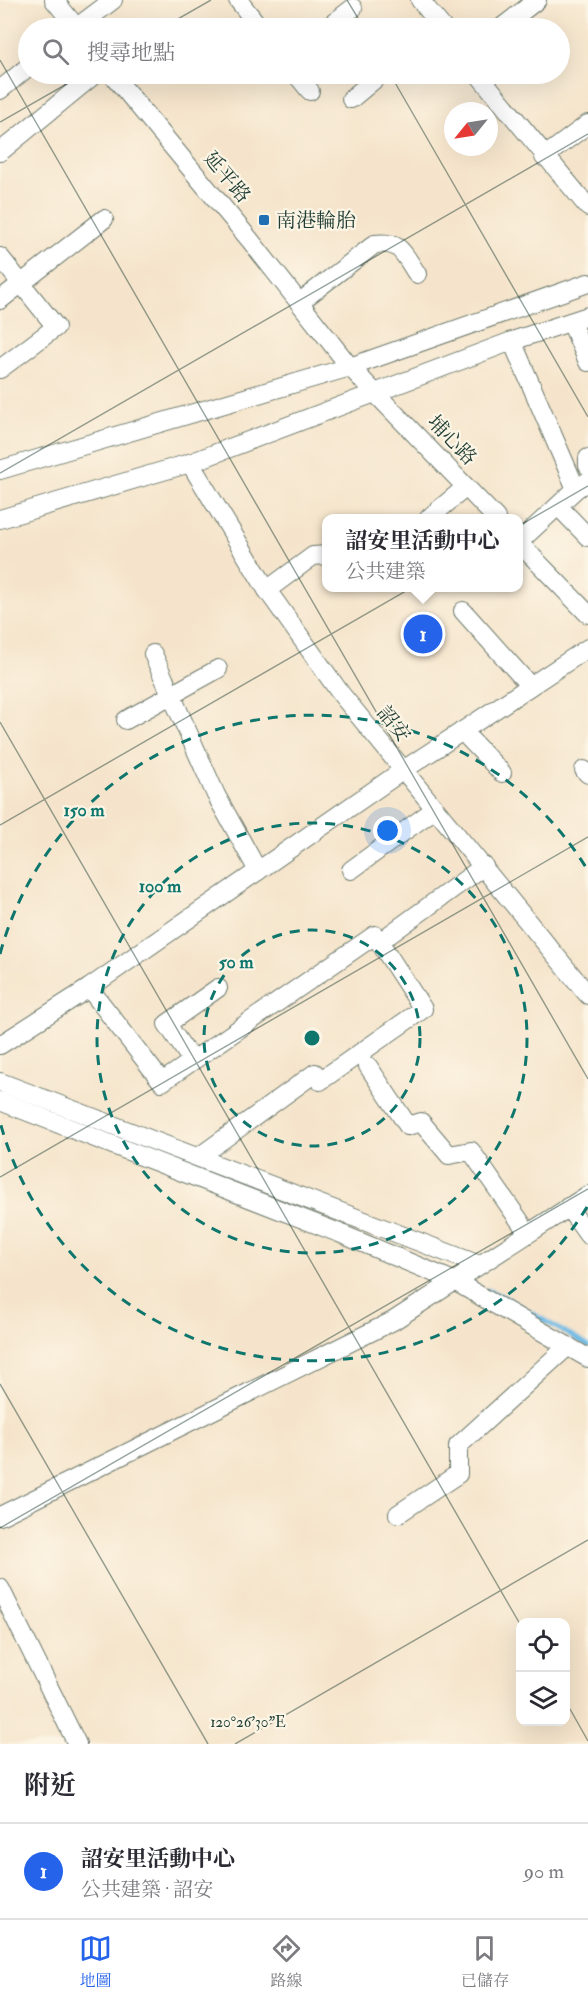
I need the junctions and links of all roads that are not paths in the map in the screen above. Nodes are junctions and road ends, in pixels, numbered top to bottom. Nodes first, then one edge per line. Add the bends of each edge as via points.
1 (54, 0) edge
2 (113, 0) edge
3 (238, 0) edge
4 (420, 0) edge
5 (537, 0) edge
6 (353, 8) dead end
7 (68, 18) edge
8 (89, 18) edge
9 (252, 18) edge
10 (340, 18) edge
11 (433, 18) edge
12 (514, 18) edge
13 (18, 75) edge
14 (83, 84) edge
15 (120, 84) edge
16 (304, 84) edge
17 (369, 84) edge
18 (486, 84) edge
19 (0, 90) edge
20 (310, 91) dead end
21 (351, 99) dead end
22 (588, 124) edge
23 (0, 152) edge
24 (544, 157) junction
25 (588, 207) edge
26 (104, 219) dead end
27 (0, 257) edge
28 (417, 274) dead end
29 (588, 283) edge
30 (21, 284) junction
31 (0, 300) edge
32 (300, 302) junction
33 (580, 319) edge
34 (512, 341) junction
35 (588, 362) edge
36 (350, 367) junction
37 (0, 369) edge
38 (375, 392) junction
39 (588, 458) edge
40 (190, 463) junction
41 (588, 466) edge
42 (0, 470) edge
43 (582, 485) edge
44 (466, 487) junction
45 (558, 506) junction
46 (435, 514) edge
47 (491, 514) edge
48 (0, 519) edge
49 (588, 537) edge
50 (523, 538) edge
51 (523, 546) edge
52 (322, 555) edge
53 (267, 590) junction
54 (463, 611) dead end
55 (588, 614) edge
56 (588, 648) edge
57 (153, 654) dead end
58 (218, 669) dead end
59 (530, 686) junction
60 (171, 695) junction
61 (126, 720) dead end
62 (462, 731) junction
63 (402, 771) junction
64 (502, 773) dead end
65 (435, 809) junction
66 (484, 866) junction
67 (258, 870) junction
68 (351, 870) dead end
69 (389, 935) dead end
70 (89, 988) junction
71 (218, 988) dead end
72 (588, 995) edge
73 (0, 1045) edge
74 (192, 1061) junction
75 (368, 1066) dead end
76 (0, 1082) edge
77 (0, 1101) edge
78 (200, 1156) junction
79 (588, 1195) edge
80 (568, 1207) junction
81 (528, 1233) junction
82 (588, 1235) edge
83 (477, 1264) junction
84 (456, 1282) junction
85 (568, 1346) junction
86 (588, 1358) edge
87 (398, 1514) dead end
88 (0, 1516) edge
89 (0, 1588) edge
90 (78, 1744) edge

1 - 7 street
2 - 8 street
3 - 9 street
4 - 11 street
5 - 12 street
6 - 10 street
13 - 19 street
14 - 23 street
15 - 32 street, 延平路
16 - 20 street
17 - 21 street
18 - 24 street
22 - 24 street
24 - 25 street
26 - 30 street
27 - 30 street
28 - 32 street via 398,245 375,244
29 - 36 street
30 - 31 street
30 - 37 street via 56,327
32 - 36 street, 延平路
33 - 34 street
33 - 35 street
34 - 38 street
34 - 43 street
36 - 38 street, 埔心路
36 - 42 street
38 - 40 street
38 - 44 street, 埔心路
39 - 41 street
40 - 48 street
40 - 53 street, 詔安
43 - 45 street
44 - 46 street
44 - 47 street, 埔心路
45 - 49 street
45 - 50 street
51 - 55 street
52 - 53 street via 313,556
53 - 63 street, 詔安 via 340,694
54 - 59 street
56 - 59 street
57 - 60 street
58 - 60 street
59 - 62 street
60 - 61 street
60 - 67 street via 216,795
62 - 63 street
62 - 64 street
63 - 65 street, 詔安
63 - 67 street
65 - 66 street, 詔安
65 - 68 street
66 - 69 street
66 - 72 street, 詔安
67 - 70 street
70 - 73 street
70 - 74 street via 162,1082
71 - 74 street via 167,1024
74 - 78 street via 375,935 423,1009 320,1081 315,1073
75 - 81 street via 408,1126 421,1122 449,1155 471,1151
76 - 78 street
77 - 84 street
78 - 83 street
79 - 80 street
80 - 81 street
80 - 82 street
81 - 83 street
83 - 84 street
84 - 85 street
84 - 88 street via 393,1321
85 - 86 street
85 - 87 street via 458,1446 458,1474
89 - 90 street

